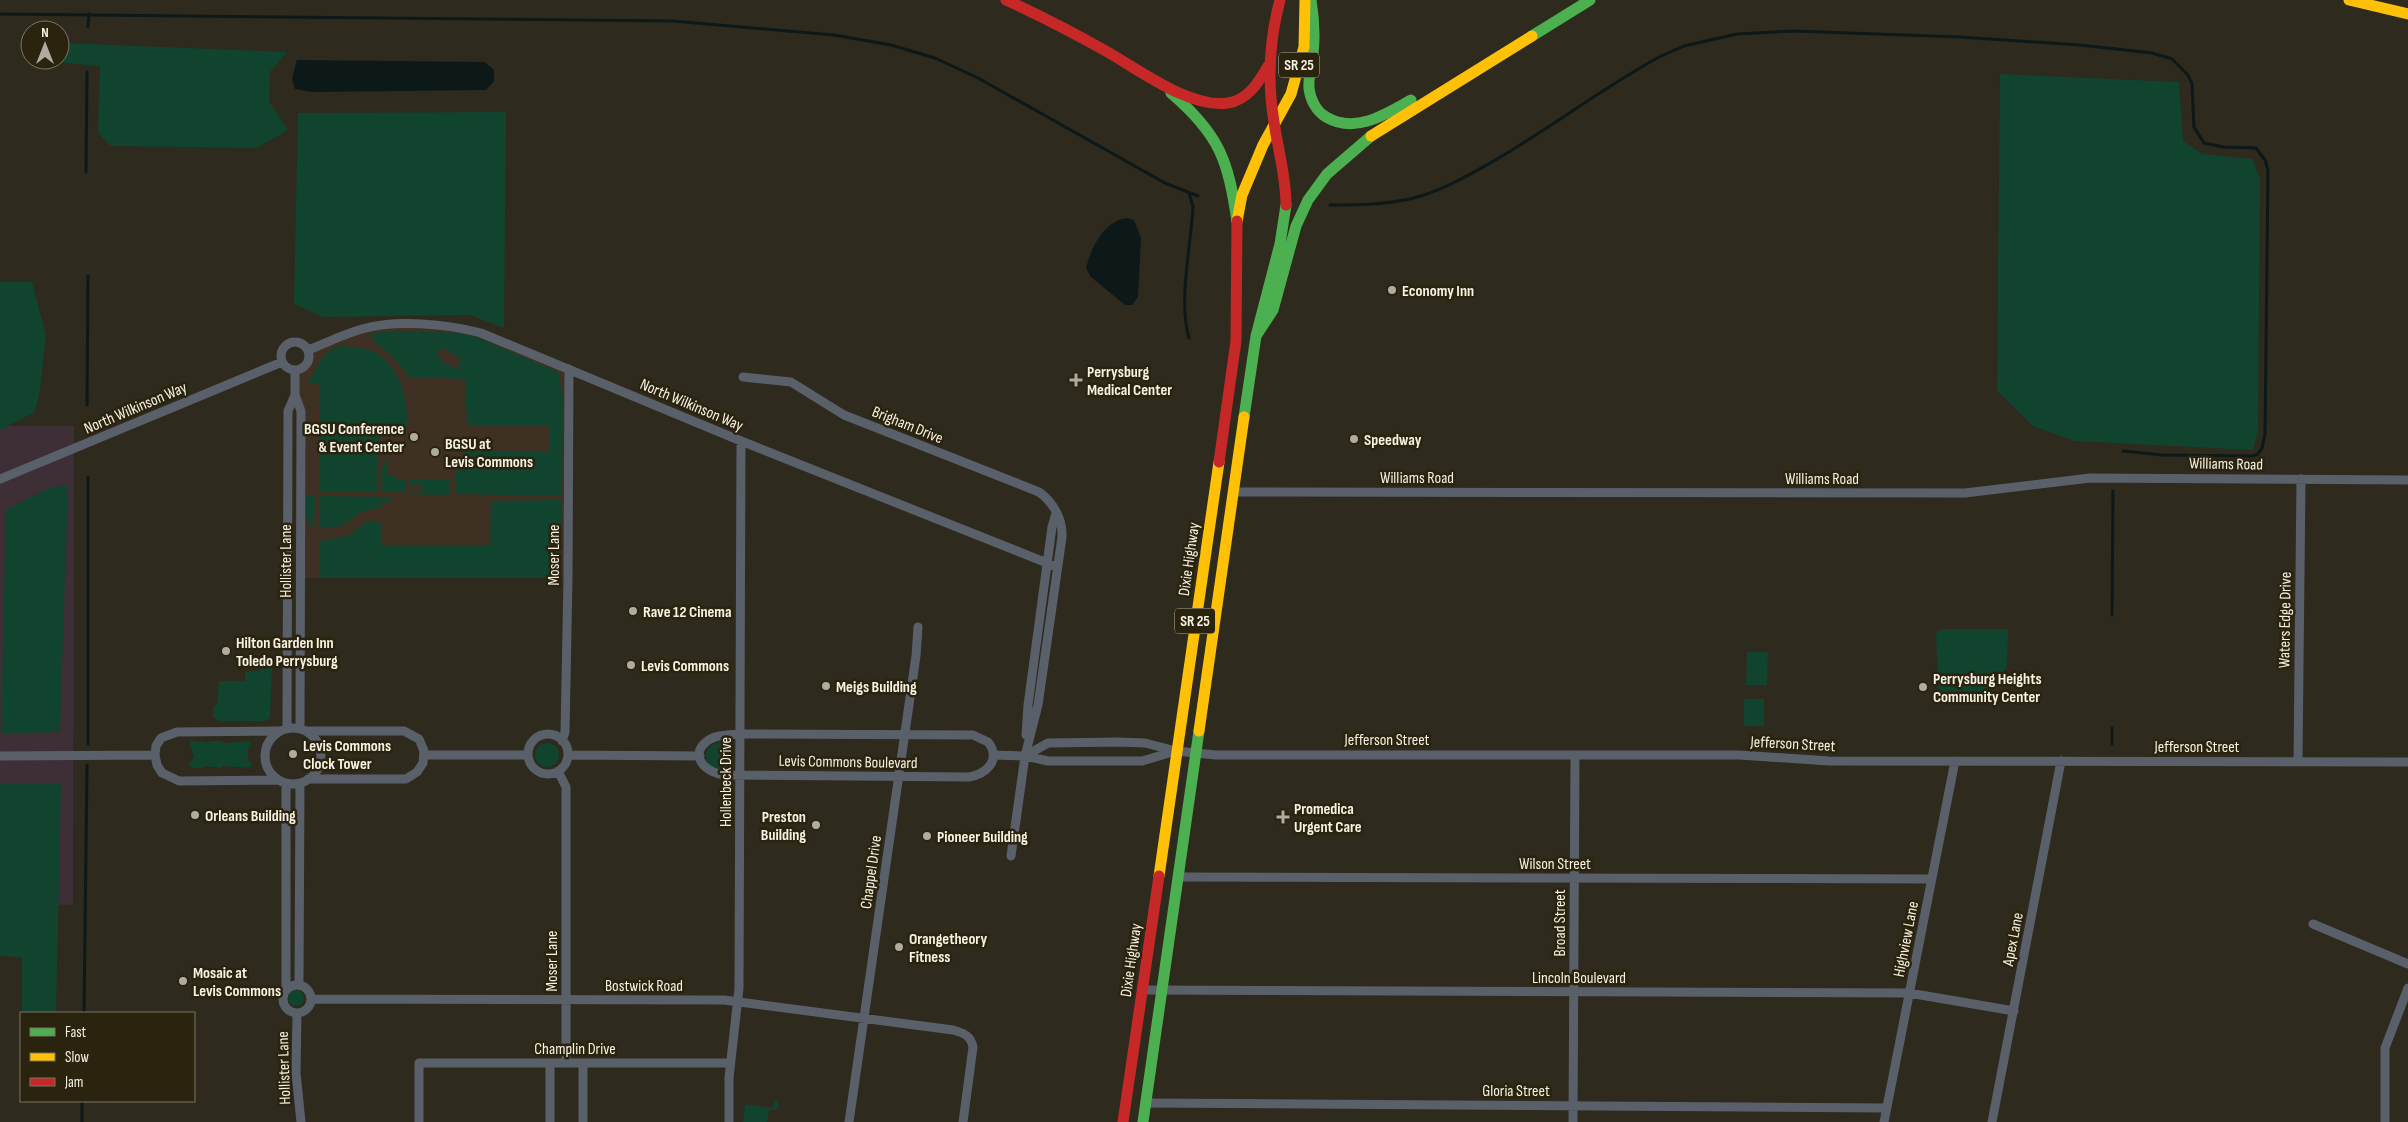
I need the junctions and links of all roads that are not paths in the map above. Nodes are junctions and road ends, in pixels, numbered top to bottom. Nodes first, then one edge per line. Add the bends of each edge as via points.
1 (1006, 0) edge
2 (1280, 0) edge
3 (1305, 0) edge
4 (1311, 0) edge
5 (1584, 0) edge
6 (1590, 0) edge
7 (2349, 0) edge
8 (2408, 16) edge
9 (1268, 66) junction
10 (1156, 81) junction
11 (1274, 125) junction
12 (1237, 222) junction
13 (1256, 336) junction
14 (308, 350) junction
15 (282, 362) junction
16 (569, 369) junction
17 (295, 370) junction
18 (743, 377) dead end
19 (294, 395) junction
20 (741, 441) junction
21 (0, 479) edge
22 (2301, 479) junction
23 (2408, 480) edge
24 (1234, 492) junction
25 (1056, 513) junction
26 (1047, 563) junction
27 (1057, 567) junction
28 (918, 627) dead end
29 (283, 730) junction
30 (303, 730) junction
31 (740, 734) junction
32 (905, 735) junction
33 (562, 740) junction
34 (1176, 751) junction
35 (1197, 751) junction
36 (154, 755) junction
37 (425, 755) junction
38 (528, 755) junction
39 (568, 755) junction
40 (993, 755) junction
41 (1575, 755) junction
42 (0, 756) edge
43 (700, 756) junction
44 (1025, 756) junction
45 (1955, 761) junction
46 (2298, 761) junction
47 (2061, 762) junction
48 (2408, 762) edge
49 (558, 771) junction
50 (740, 775) junction
51 (899, 777) junction
52 (282, 781) junction
53 (304, 781) junction
54 (1011, 856) dead end
55 (1178, 877) junction
56 (1574, 878) junction
57 (1931, 880) junction
58 (2313, 924) dead end
59 (2408, 964) edge
60 (299, 984) junction
61 (2408, 988) edge
62 (286, 989) junction
63 (1142, 990) junction
64 (1162, 990) junction
65 (1574, 992) junction
66 (1909, 993) junction
67 (311, 999) junction
68 (566, 1000) junction
69 (737, 1002) junction
70 (2014, 1012) junction
71 (296, 1013) junction
72 (864, 1018) junction
73 (550, 1063) junction
74 (566, 1063) junction
75 (583, 1063) junction
76 (730, 1063) junction
77 (1146, 1103) junction
78 (1574, 1106) junction
79 (1886, 1108) junction
80 (300, 1122) edge
81 (419, 1122) edge
82 (550, 1122) edge
83 (583, 1122) edge
84 (729, 1122) edge
85 (849, 1122) edge
86 (963, 1122) edge
87 (1123, 1122) edge
88 (1143, 1122) edge
89 (1574, 1122) edge
90 (1884, 1122) edge
91 (1992, 1122) edge
92 (2385, 1122) edge

1 - 10 main road via 1106,51
2 - 9 main road, SR 25 via 1270,38
3 - 11 main road, Dixie Highway / SR 25 via 1304,47 1298,74
4 - 5 main road via 1315,36 1309,87 1311,98 1318,111 1331,121 1345,125 1374,120 1389,113 1543,20
6 - 13 main road via 1367,139 1345,157 1307,201 1296,227 1273,312
7 - 8 main road
9 - 10 main road via 1248,95 1222,104 1186,95
9 - 11 main road, SR 25
10 - 12 main road via 1194,111 1224,159 1231,179
11 - 12 main road, Dixie Highway / SR 25 via 1242,195
11 - 13 main road, SR 25 via 1280,144 1286,192 1283,229
12 - 34 main road, Dixie Highway / SR 25 via 1236,341
13 - 24 main road, SR 25
14 - 15 street via 300,342 289,343 281,351
14 - 16 street, North Wilkinson Way via 379,325 445,326 481,333
14 - 17 street via 306,365
15 - 17 street
15 - 21 street, North Wilkinson Way
16 - 20 street, North Wilkinson Way
16 - 33 street, Moser Lane via 568,578
17 - 19 street, Hollister Lane
18 - 25 street, Brigham Drive via 791,382 844,415 1039,492 1048,498
19 - 29 street, Hollister Lane via 288,411
19 - 30 street, Hollister Lane via 301,411
20 - 26 street, North Wilkinson Way
20 - 31 street, Hollenbeck Drive
22 - 23 street, Williams Road
22 - 24 street, Williams Road via 2090,478 1965,493
22 - 46 street, Waters Edge Drive
24 - 35 main road, SR 25
25 - 26 street, Brigham Drive
25 - 27 street, Brigham Drive via 1062,530
26 - 27 street, North Wilkinson Way
26 - 44 street, Brigham Drive via 1028,704
27 - 44 street, Brigham Drive via 1038,705
28 - 32 street, Chappel Drive
29 - 30 street
29 - 36 street via 177,732 161,738
29 - 52 street via 268,742 264,756 268,770
30 - 37 street via 404,731 419,739
30 - 53 street via 316,740 321,752 317,770
31 - 32 street, Levis Commons Boulevard
31 - 43 street, Levis Commons Boulevard via 714,737 702,747
31 - 50 street, Hollenbeck Drive
32 - 40 street, Levis Commons Boulevard via 973,735 988,742
32 - 51 street, Chappel Drive
33 - 38 street via 542,736 532,743
33 - 39 street
34 - 35 street, Jefferson Street
34 - 44 street via 1142,761 1048,761
34 - 44 street via 1145,742 1048,743
34 - 63 main road, Dixie Highway / SR 25
35 - 41 street, Jefferson Street via 1216,754
35 - 55 main road, SR 25
36 - 42 street
36 - 52 street via 162,773 179,781
37 - 38 street
37 - 53 street via 420,769 406,779
38 - 49 street via 532,766 540,772
39 - 43 street
39 - 49 street via 566,763
40 - 44 street
40 - 51 street, Levis Commons Boulevard via 990,768 977,775
41 - 45 street, Jefferson Street via 1739,755 1829,761
41 - 56 street, Broad Street
43 - 50 street, Levis Commons Boulevard via 710,772
44 - 54 street, Brigham Drive
45 - 47 street, Jefferson Street
45 - 57 street, Highview Lane
46 - 47 street, Jefferson Street
46 - 48 street, Jefferson Street
47 - 70 street, Apex Lane
49 - 68 street, Moser Lane via 566,787
50 - 51 street, Levis Commons Boulevard
50 - 69 street, Hollenbeck Drive
51 - 72 street, Chappel Drive
52 - 53 street
52 - 62 street, Hollister Lane
53 - 60 street
55 - 56 street, Wilson Street
55 - 64 main road, SR 25
56 - 57 street, Wilson Street
56 - 65 street, Broad Street
57 - 66 street, Highview Lane
58 - 59 street
60 - 62 street
60 - 67 street via 309,991
61 - 92 street via 2385,1048
62 - 71 street, Hollister Lane via 282,998 284,1007
63 - 64 street, Lincoln Boulevard
63 - 87 main road, Dixie Highway / SR 25
64 - 65 street, Lincoln Boulevard
64 - 77 main road, SR 25
65 - 66 street, Lincoln Boulevard
65 - 78 street, Broad Street
66 - 70 street, Lincoln Boulevard
66 - 79 street, Highview Lane
67 - 68 street, Bostwick Road
67 - 71 street, Hollister Lane via 308,1008
68 - 69 street, Bostwick Road
68 - 74 street, Moser Lane
69 - 72 street, Bostwick Road
69 - 76 street, Hollenbeck Drive
70 - 91 street, Apex Lane
71 - 80 street, Hollister Lane
72 - 85 street, Chappel Drive
72 - 86 street, Bostwick Road via 966,1034 971,1040 973,1055
73 - 74 street, Champlin Drive
73 - 81 street, Champlin Drive via 419,1063
73 - 82 street
74 - 75 street, Champlin Drive
75 - 76 street, Champlin Drive
75 - 83 street
76 - 84 street, Hollenbeck Drive
77 - 78 street, Gloria Street
77 - 88 main road, SR 25
78 - 79 street, Gloria Street
78 - 89 street, Broad Street
79 - 90 street, Highview Lane

